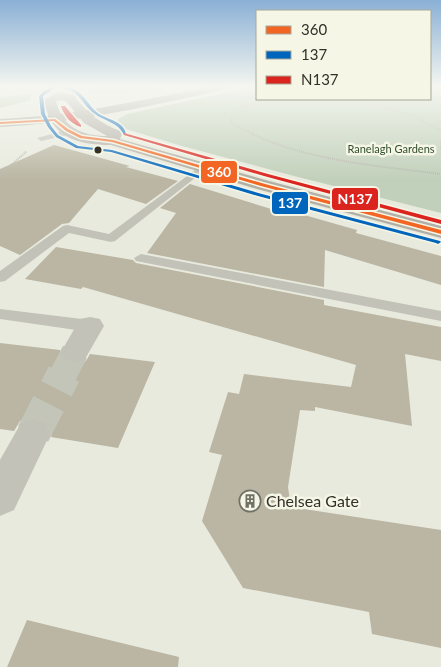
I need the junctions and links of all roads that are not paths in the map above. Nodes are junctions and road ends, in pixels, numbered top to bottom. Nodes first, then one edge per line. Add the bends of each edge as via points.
1 (37, 118) edge
2 (55, 118) edge
3 (88, 118) edge
4 (0, 123) edge
5 (70, 132) junction
6 (41, 138) road end
7 (112, 141) junction
8 (202, 168) junction
9 (441, 232) edge
10 (141, 258) dead end
11 (0, 278) edge
12 (0, 314) edge
13 (441, 316) edge
14 (90, 326) joint
15 (75, 352) tunnel mouth
16 (32, 434) tunnel mouth
17 (0, 497) edge

1 - 4 highway
2 - 5 main road
3 - 7 main road via 115,134
5 - 6 lane
5 - 7 main road via 92,141
7 - 8 main road
8 - 9 main road
8 - 11 lane via 111,238 67,229
10 - 13 lane
12 - 14 lane
14 - 15 street
16 - 17 street

